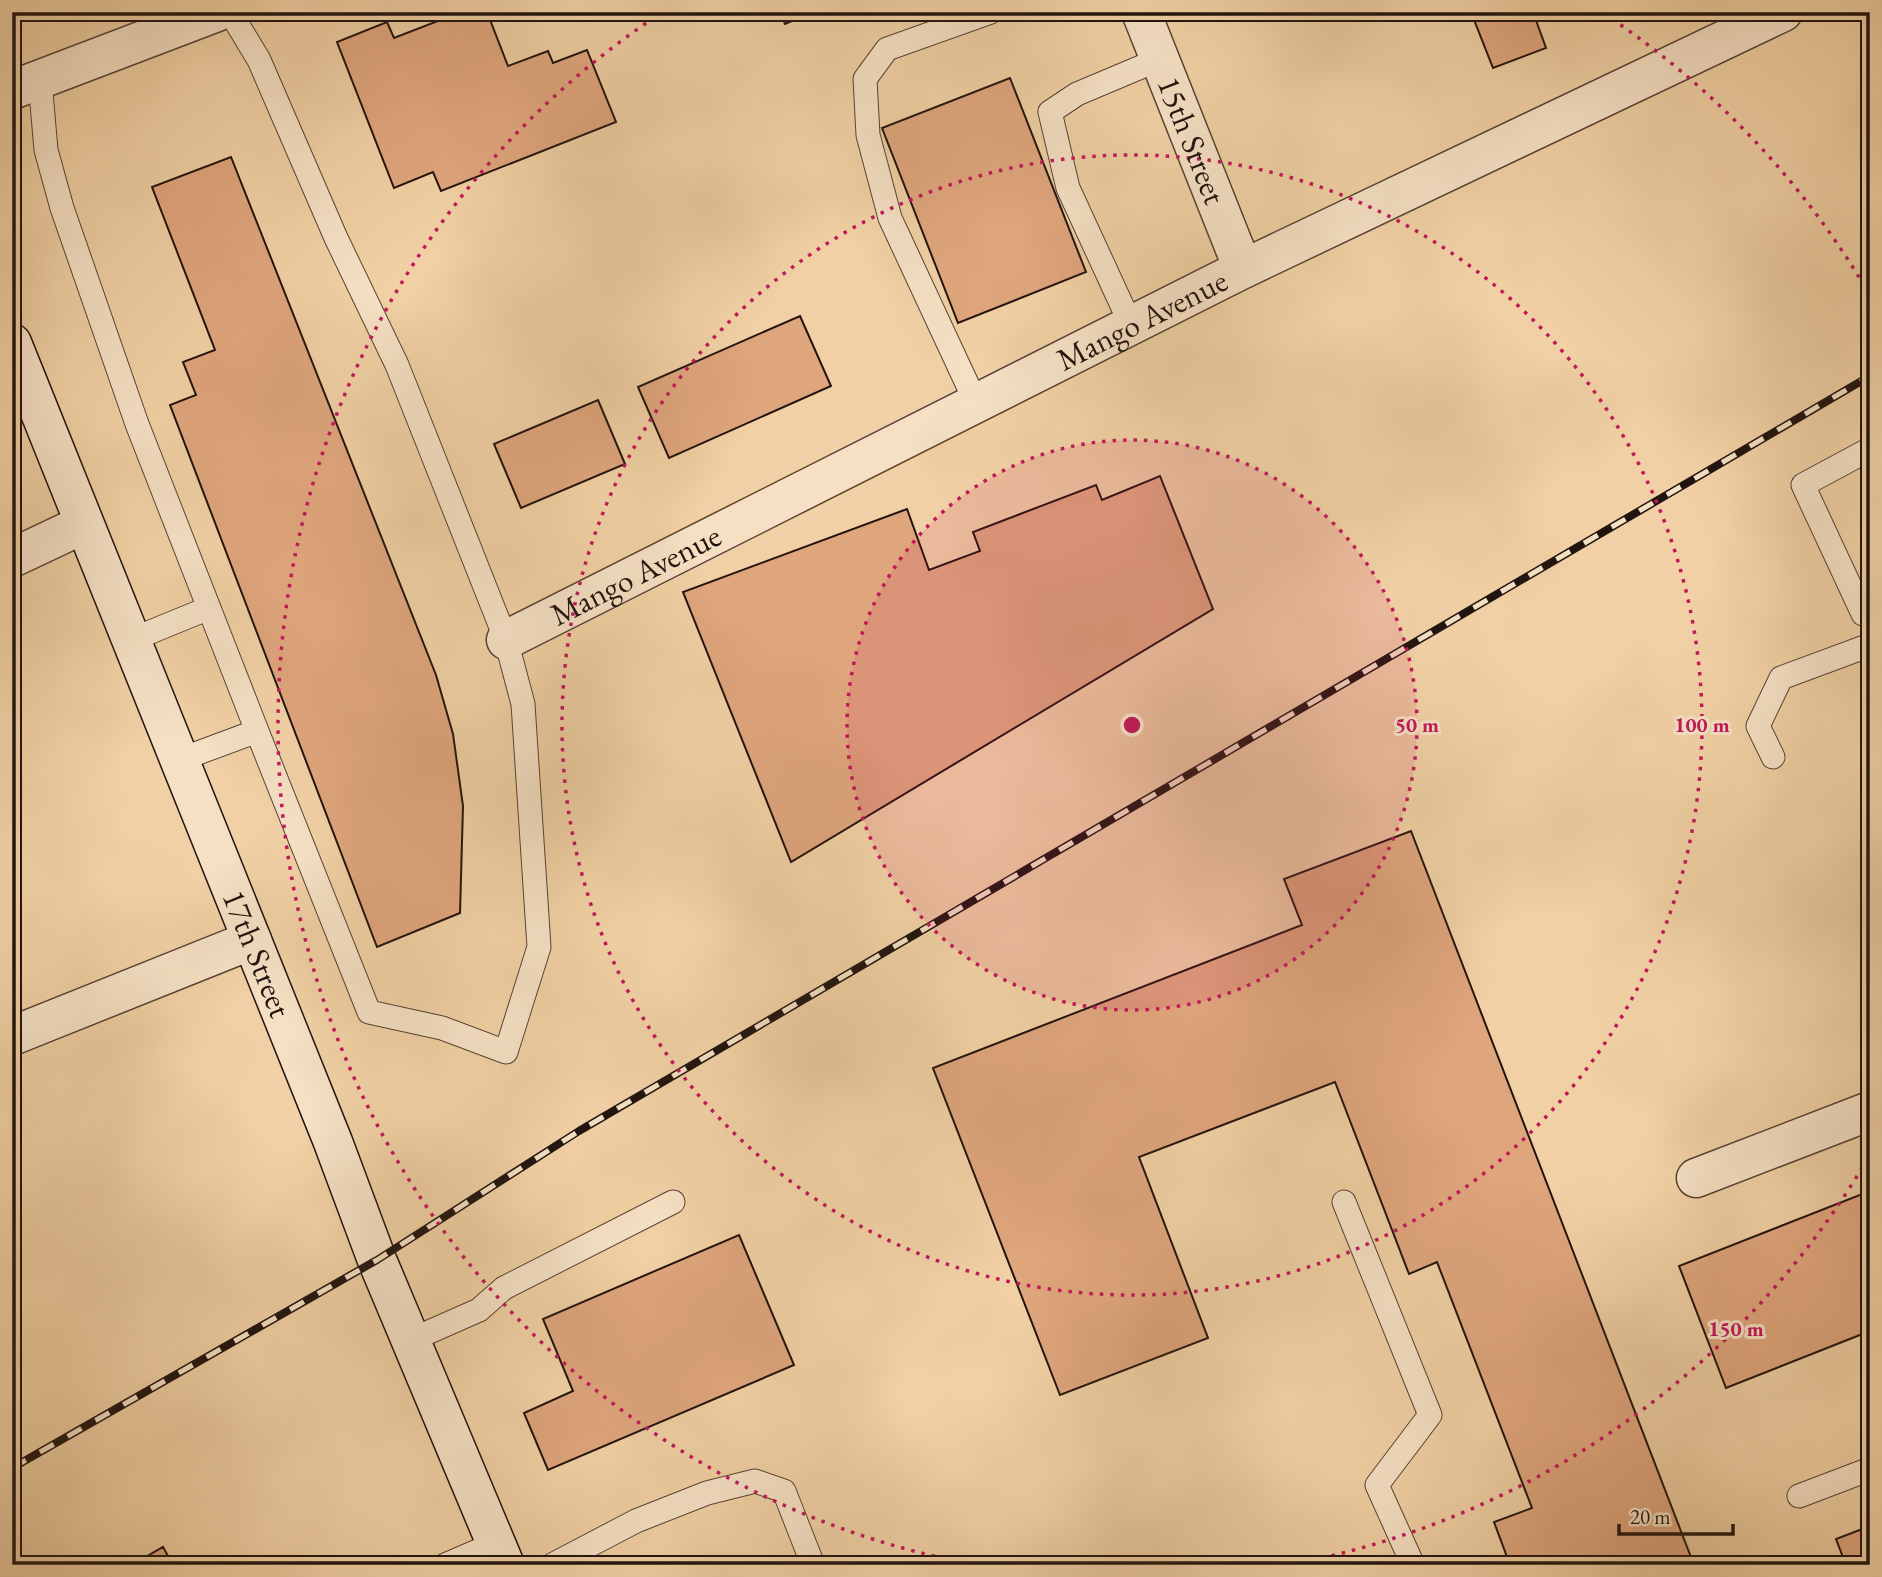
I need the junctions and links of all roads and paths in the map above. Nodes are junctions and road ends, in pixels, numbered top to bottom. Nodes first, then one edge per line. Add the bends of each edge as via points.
1 (217, 12) edge
2 (230, 12) edge
3 (991, 12) edge
4 (1141, 12) edge
5 (1775, 14) edge
6 (1160, 59) junction
7 (26, 85) edge
8 (1243, 269) junction
9 (1131, 325) junction
10 (12, 342) edge
11 (976, 403) junction
12 (1870, 449) edge
13 (84, 524) junction
14 (12, 558) edge
15 (209, 608) junction
16 (1870, 611) edge
17 (131, 640) junction
18 (506, 640) junction
19 (1870, 645) edge
20 (257, 731) junction
21 (1773, 757) dead end
22 (179, 760) junction
23 (252, 940) junction
24 (12, 1036) edge
25 (1870, 1111) edge
26 (1696, 1178) dead end
27 (673, 1202) dead end
28 (1344, 1202) dead end
29 (411, 1340) junction
30 (1870, 1469) edge
31 (1799, 1496) dead end
32 (500, 1554) edge
33 (445, 1565) edge
34 (552, 1565) edge
35 (813, 1565) edge
36 (1413, 1565) edge

1 - 7 street
2 - 18 lane via 259,60 397,365
3 - 11 lane via 887,49 864,79 868,135 890,218
4 - 6 street, 15th Street
5 - 8 street, Mango Avenue
6 - 8 street, 15th Street
6 - 9 lane via 1077,94 1050,113 1068,188
7 - 15 lane via 62,208 137,424
8 - 9 street, Mango Avenue
9 - 11 street, Mango Avenue
10 - 13 street, 17th Street
11 - 18 street, Mango Avenue
12 - 16 lane via 1803,485 1863,614
13 - 14 street
13 - 17 street, 17th Street
15 - 17 lane
15 - 20 lane
17 - 22 street, 17th Street
18 - 20 lane via 523,704 539,947 506,1052 442,1028 369,1012
19 - 21 lane via 1781,678 1758,726
20 - 22 lane
22 - 23 street, 17th Street
23 - 24 street
23 - 29 street, 17th Street
25 - 26 street
27 - 29 lane via 504,1288 479,1310
28 - 36 lane via 1430,1415 1377,1485
29 - 32 street, 17th Street
30 - 31 lane
32 - 33 lane
34 - 35 lane via 636,1521 707,1493 755,1481 784,1491

